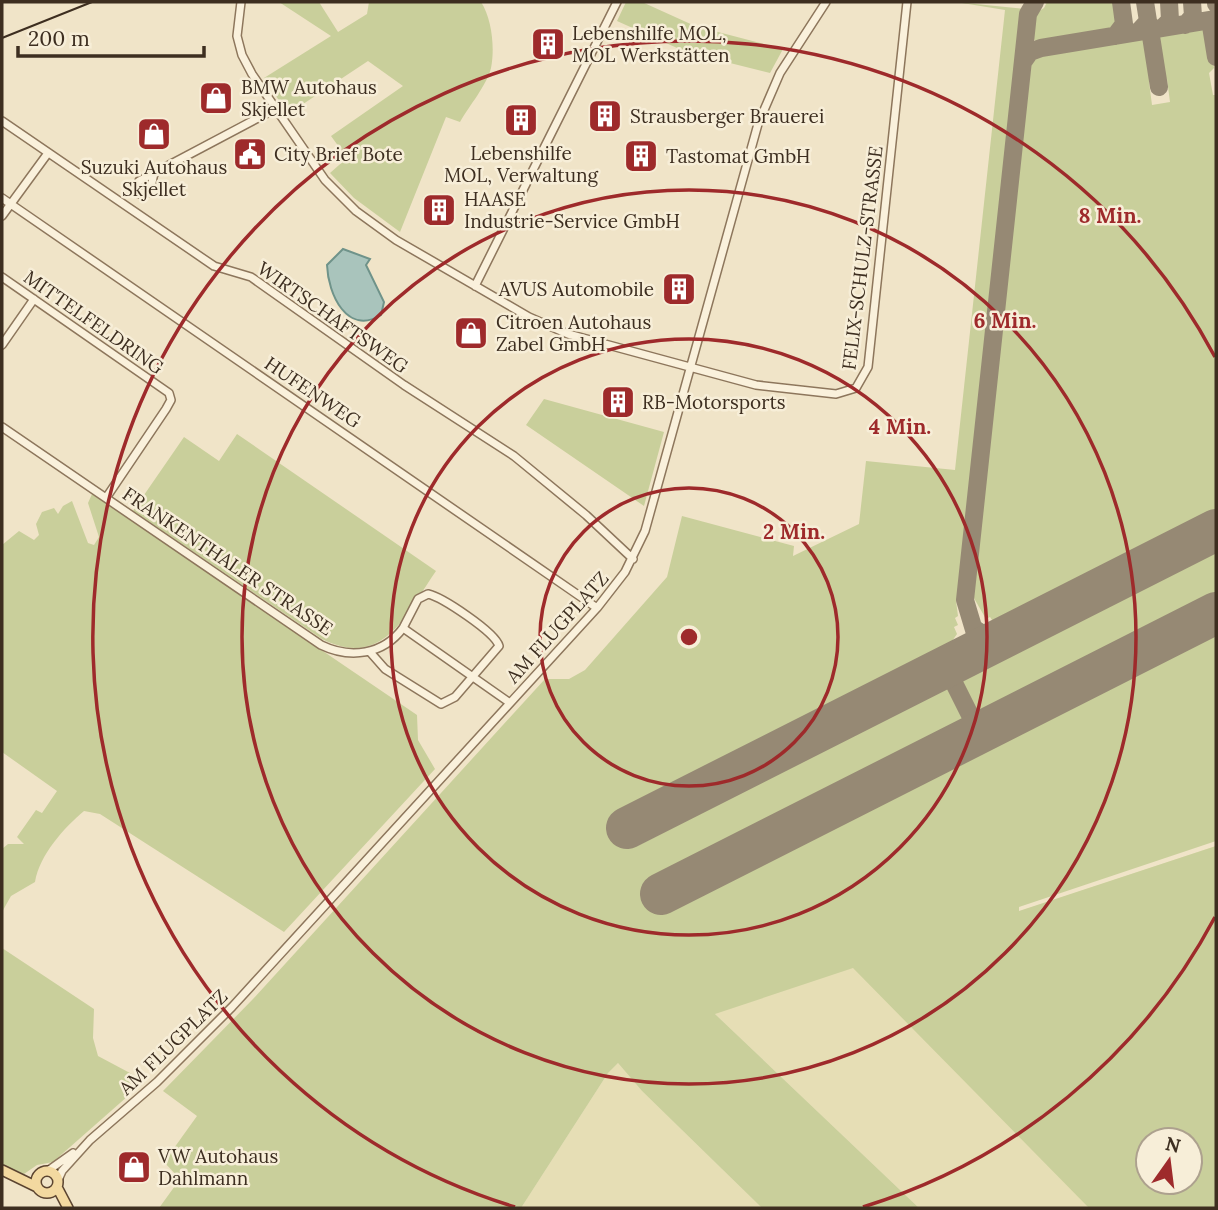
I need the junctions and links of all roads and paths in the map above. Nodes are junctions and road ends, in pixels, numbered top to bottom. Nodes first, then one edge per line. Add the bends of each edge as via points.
1 (241, 2) edge
2 (617, 2) edge
3 (826, 2) edge
4 (907, 2) edge
5 (275, 109) junction
6 (2, 121) edge
7 (48, 153) junction
8 (154, 173) dead end
9 (2, 198) edge
10 (10, 204) junction
11 (2, 216) edge
12 (2, 277) edge
13 (475, 286) junction
14 (34, 299) junction
15 (2, 345) edge
16 (690, 368) junction
17 (2, 427) edge
18 (106, 498) junction
19 (633, 559) junction
20 (597, 608) junction
21 (403, 628) junction
22 (370, 652) junction
23 (473, 677) junction
24 (510, 703) junction
25 (90, 1140) junction
26 (2, 1169) edge
27 (49, 1170) junction
28 (38, 1175) junction
29 (58, 1183) junction
30 (37, 1188) junction
31 (46, 1193) junction
32 (62, 1208) edge
33 (68, 1208) edge

1 - 5 street via 237,27 242,55
2 - 13 street
3 - 16 street, AM FLUGPLATZ via 780,73 762,114
4 - 16 street, FELIX-SCHULZ-STRASSE via 863,381 850,391 832,394 756,385
5 - 8 street
5 - 13 street via 317,170 356,211
6 - 7 street, WIRTSCHAFTSWEG
7 - 10 street
7 - 19 street, WIRTSCHAFTSWEG via 214,266 251,277 514,456
9 - 10 street, HUFENWEG
10 - 11 street
10 - 20 street, HUFENWEG
12 - 14 street, MITTELFELDRING
13 - 16 street via 552,328
14 - 15 street
14 - 18 street, MITTELFELDRING via 171,397
16 - 19 street, AM FLUGPLATZ via 648,522
17 - 18 street
18 - 22 street, FRANKENTHALER STRASSE via 321,645 343,653
19 - 20 street, AM FLUGPLATZ
20 - 24 street, AM FLUGPLATZ
21 - 22 street via 389,643
21 - 23 street
21 - 23 street via 418,599 428,594 438,597 494,637 499,646
22 - 23 street via 385,669 441,704 455,697
23 - 24 street
24 - 25 street, AM FLUGPLATZ via 223,1016
25 - 27 street, AM FLUGPLATZ
25 - 29 street, AM FLUGPLATZ via 62,1171
26 - 28 main road
26 - 30 main road
27 - 28 main road
27 - 29 main road
28 - 30 main road
29 - 31 main road
29 - 33 main road
30 - 31 main road
31 - 32 main road

